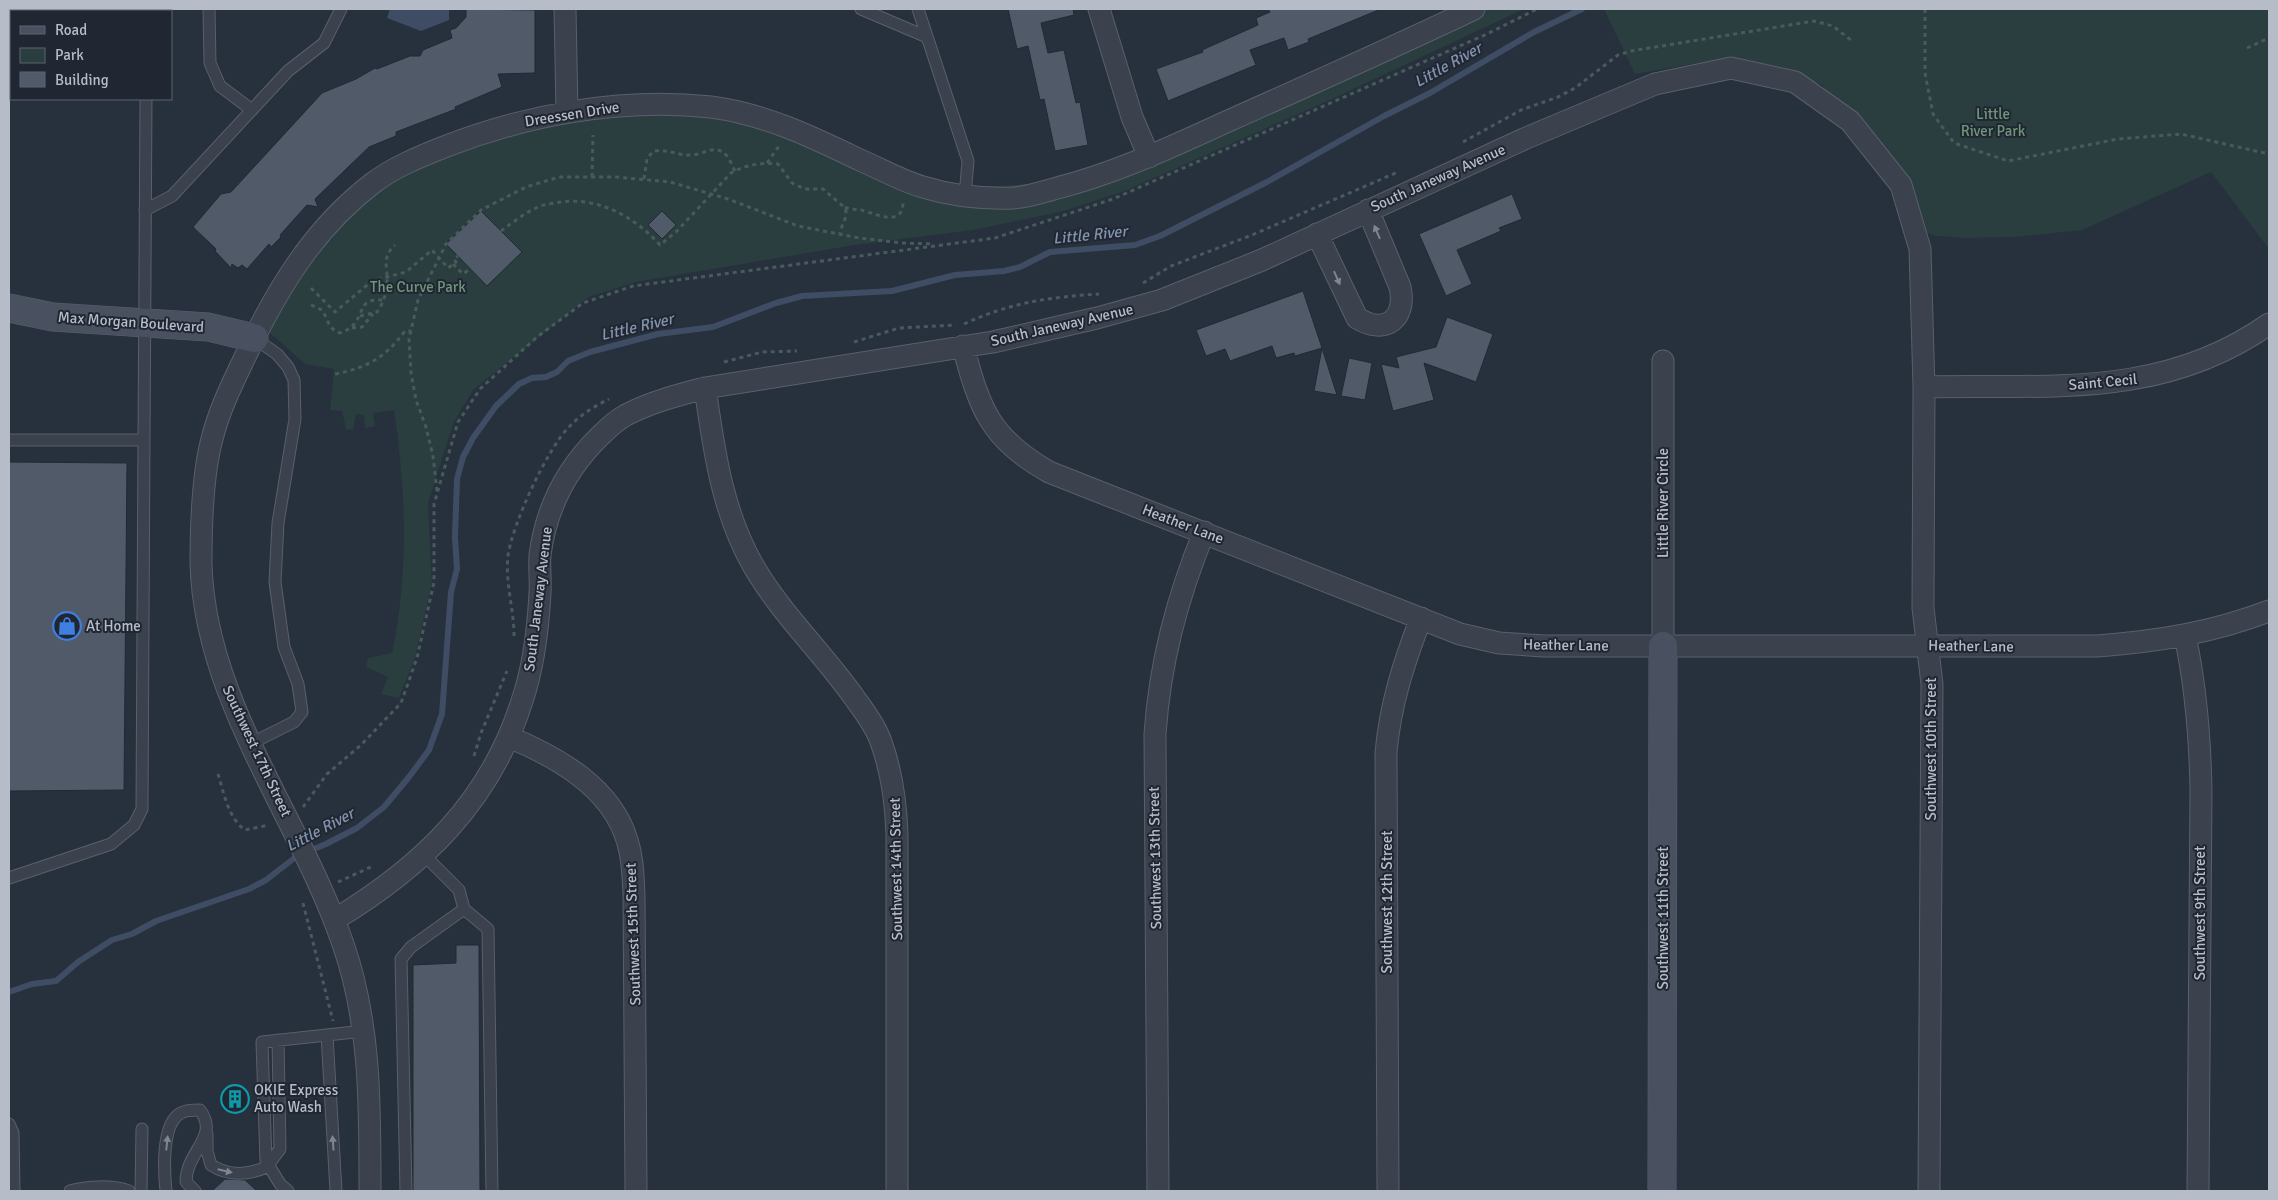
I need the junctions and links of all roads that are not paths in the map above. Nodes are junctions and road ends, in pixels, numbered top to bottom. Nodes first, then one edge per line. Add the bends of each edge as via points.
1 (209, 9) edge
2 (341, 9) edge
3 (565, 9) edge
4 (861, 9) edge
5 (918, 9) edge
6 (1099, 9) edge
7 (1474, 9) edge
8 (927, 37) junction
9 (146, 100) edge
10 (252, 110) junction
11 (567, 112) junction
12 (1148, 157) junction
13 (965, 196) junction
14 (145, 210) junction
15 (1368, 210) junction
16 (1316, 234) junction
17 (1923, 307) joint
18 (9, 308) edge
19 (144, 322) junction
20 (2269, 324) edge
21 (254, 338) junction
22 (963, 346) junction
23 (1663, 361) dead end
24 (705, 388) junction
25 (1924, 388) junction
26 (9, 440) edge
27 (144, 440) junction
28 (1204, 532) junction
29 (2269, 611) edge
30 (1421, 618) junction
31 (2185, 636) junction
32 (1927, 645) junction
33 (1663, 646) junction
34 (509, 737) junction
35 (252, 743) junction
36 (424, 855) junction
37 (9, 878) edge
38 (464, 909) junction
39 (334, 920) junction
40 (364, 1031) junction
41 (327, 1035) junction
42 (278, 1040) junction
43 (9, 1124) edge
44 (142, 1129) dead end
45 (207, 1132) junction
46 (269, 1163) junction
47 (14, 1191) edge
48 (70, 1191) edge
49 (129, 1191) edge
50 (141, 1191) edge
51 (171, 1191) edge
52 (195, 1191) edge
53 (288, 1191) edge
54 (336, 1191) edge
55 (370, 1191) edge
56 (406, 1191) edge
57 (492, 1191) edge
58 (636, 1191) edge
59 (897, 1191) edge
60 (1158, 1191) edge
61 (1388, 1191) edge
62 (1662, 1191) edge
63 (1929, 1191) edge
64 (2198, 1191) edge

1 - 10 lane via 210,63 220,86
2 - 10 lane via 324,43 288,71
3 - 11 street
4 - 8 lane
5 - 8 lane
6 - 12 street via 1132,117
7 - 12 street
8 - 13 lane via 968,161
9 - 14 lane
10 - 14 lane via 172,196
11 - 13 street, Dreessen Drive via 627,105 709,107 749,115 795,129 920,186
11 - 21 street, Dreessen Drive via 468,138 407,161 374,182 318,233 272,300
12 - 13 street via 1078,183 1020,198
14 - 19 lane
15 - 16 street, South Janeway Avenue
16 -> 15 street via 1357,318 1366,324 1388,323 1397,318 1402,298
15 - 17 street, South Janeway Avenue via 1655,84 1731,68 1795,82 1850,121 1867,142 1901,185 1920,249
16 - 22 street, South Janeway Avenue via 1262,260 1162,300 1097,318
17 - 25 street, Southwest 10th Street
18 - 19 street, Max Morgan Boulevard via 101,322
19 - 21 street, Max Morgan Boulevard via 208,327
19 - 27 lane
20 - 25 street, Saint Cecil via 2216,354 2142,379 2086,386
21 - 35 street, Southwest 17th Street via 229,390 211,441 201,566 205,610 218,665
21 - 35 lane via 277,354 294,380 295,419 278,523 274,582 284,647 298,684 302,712 294,722
22 - 24 street, South Janeway Avenue
22 - 28 street, Heather Lane via 979,402 1007,443 1024,458 1049,472
23 - 33 street, Little River Circle
24 - 34 street, South Janeway Avenue via 670,397 625,416 588,448 557,491 540,556 539,612 532,664
24 - 59 street, Southwest 14th Street via 718,473 739,538 754,568 861,707 881,740 892,779 897,835
25 - 32 street, Southwest 10th Street via 1922,608
26 - 27 lane
27 - 37 lane via 142,809 134,825 111,844
28 - 30 street, Heather Lane
28 - 60 street, Southwest 13th Street via 1176,609 1163,661 1156,725
29 - 31 street, Heather Lane
30 - 33 street, Heather Lane via 1460,634 1499,643
30 - 61 street, Southwest 12th Street via 1396,693 1386,752
31 - 32 street, Heather Lane via 2098,646
31 - 64 street, Southwest 9th Street via 2193,675 2201,790
32 - 33 street, Heather Lane
32 - 63 street, Southwest 10th Street via 1932,684
33 - 62 street, Southwest 11th Street
34 - 36 street, South Janeway Avenue via 463,813
34 - 58 street, Southwest 15th Street via 528,744 579,774 619,820 627,841 633,864 634,894
35 - 39 street, Southwest 17th Street
36 - 38 lane via 459,890
36 - 39 street, South Janeway Avenue via 371,898
38 - 56 lane via 411,947 401,959
38 - 57 lane via 488,929
39 - 40 street, Southwest 17th Street via 346,949
40 - 41 lane
40 - 55 street, Southwest 17th Street via 369,1068
41 - 42 lane
54 -> 41 lane
42 - 46 lane via 280,1149
42 - 46 lane via 262,1042
43 - 47 lane via 13,1133
44 - 50 lane
45 -> 46 lane via 211,1165 222,1172 252,1174
51 -> 45 lane via 166,1164 170,1124 181,1113 200,1110 207,1119
45 - 52 lane via 186,1170 186,1182
46 - 53 lane via 280,1184
48 - 49 lane via 122,1188

